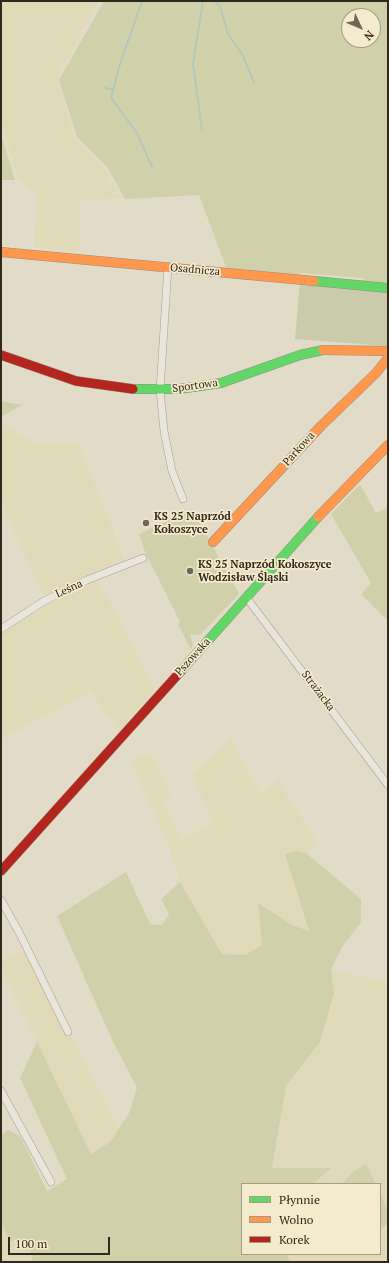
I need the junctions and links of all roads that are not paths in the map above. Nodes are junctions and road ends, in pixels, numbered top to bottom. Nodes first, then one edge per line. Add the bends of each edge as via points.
1 (1, 252) edge
2 (168, 267) junction
3 (388, 288) edge
4 (388, 352) edge
5 (1, 355) edge
6 (388, 358) edge
7 (160, 390) junction
8 (388, 445) edge
9 (183, 498) dead end
10 (213, 542) dead end
11 (143, 558) dead end
12 (246, 597) junction
13 (1, 629) edge
14 (388, 785) edge
15 (1, 871) edge
16 (1, 900) edge
17 (68, 1032) dead end
18 (1, 1091) edge
19 (51, 1182) dead end

1 - 2 street, Osadnicza
2 - 3 street, Osadnicza
2 - 7 street
4 - 7 street, Sportowa via 326,349 300,354 221,383 180,390
5 - 7 street, Sportowa via 76,381 118,388
6 - 10 street, Parkowa via 376,374 321,426
7 - 9 street via 164,431 172,471
8 - 12 street, Pszowska via 327,507
11 - 13 street, Leśna via 87,580 44,601
12 - 14 street, Strażacka
12 - 15 street, Pszowska
16 - 17 street
18 - 19 street

